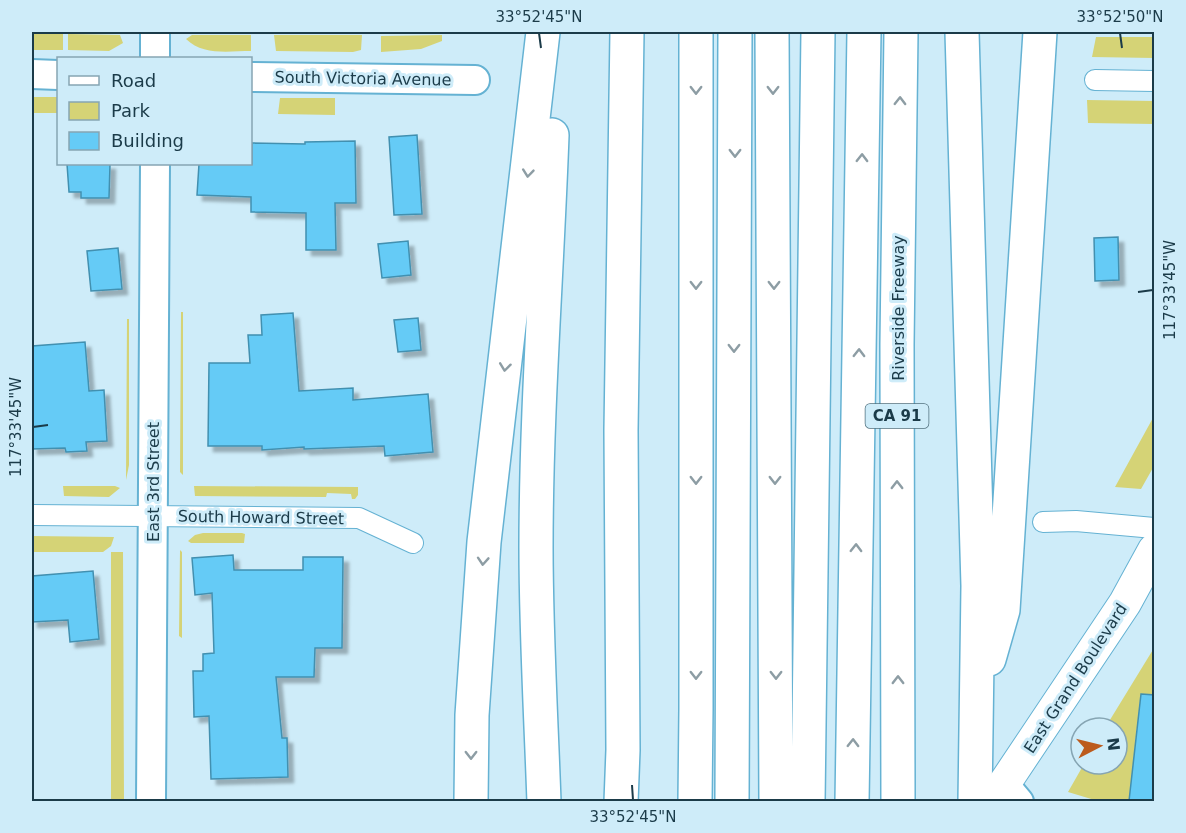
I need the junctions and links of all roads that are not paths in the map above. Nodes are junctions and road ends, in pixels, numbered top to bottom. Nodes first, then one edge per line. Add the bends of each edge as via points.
1 (155, 32) edge
2 (543, 32) edge
3 (555, 32) edge
4 (627, 32) edge
5 (696, 32) edge
6 (735, 32) edge
7 (772, 32) edge
8 (818, 32) edge
9 (864, 32) edge
10 (901, 32) edge
11 (962, 32) edge
12 (1040, 32) edge
13 (155, 57) edge
14 (32, 74) edge
15 (57, 75) edge
16 (252, 77) edge
17 (475, 80) dead end
18 (1095, 80) dead end
19 (1155, 81) edge
20 (155, 165) edge
21 (32, 515) edge
22 (152, 515) junction
23 (812, 518) junction
24 (1043, 522) dead end
25 (1155, 528) edge
26 (413, 543) dead end
27 (1155, 550) edge
28 (977, 698) junction
29 (1005, 796) edge
30 (151, 801) edge
31 (471, 801) edge
32 (544, 801) edge
33 (621, 801) edge
34 (695, 801) edge
35 (732, 801) edge
36 (776, 801) edge
37 (808, 801) edge
38 (820, 801) edge
39 (852, 801) edge
40 (898, 801) edge
41 (975, 801) edge

1 - 13 street
2 -> 31 highway via 484,542 472,715
3 - 32 highway via 536,548
4 - 33 highway
5 -> 34 highway
6 -> 35 highway
7 -> 36 highway
8 - 23 highway
39 -> 9 highway
40 -> 10 highway, Riverside Freeway / CA 91
11 - 28 highway via 978,586
12 - 28 highway via 1003,610
14 - 15 street
16 - 17 street, South Victoria Avenue
18 - 19 street
20 - 22 street, East 3rd Street
21 - 22 street, South Howard Street
22 - 26 street, South Howard Street via 359,518
22 - 30 street, East 3rd Street
23 - 37 highway
23 - 38 highway via 824,566
24 - 25 street
27 - 29 main road, East Grand Boulevard
28 - 41 highway

